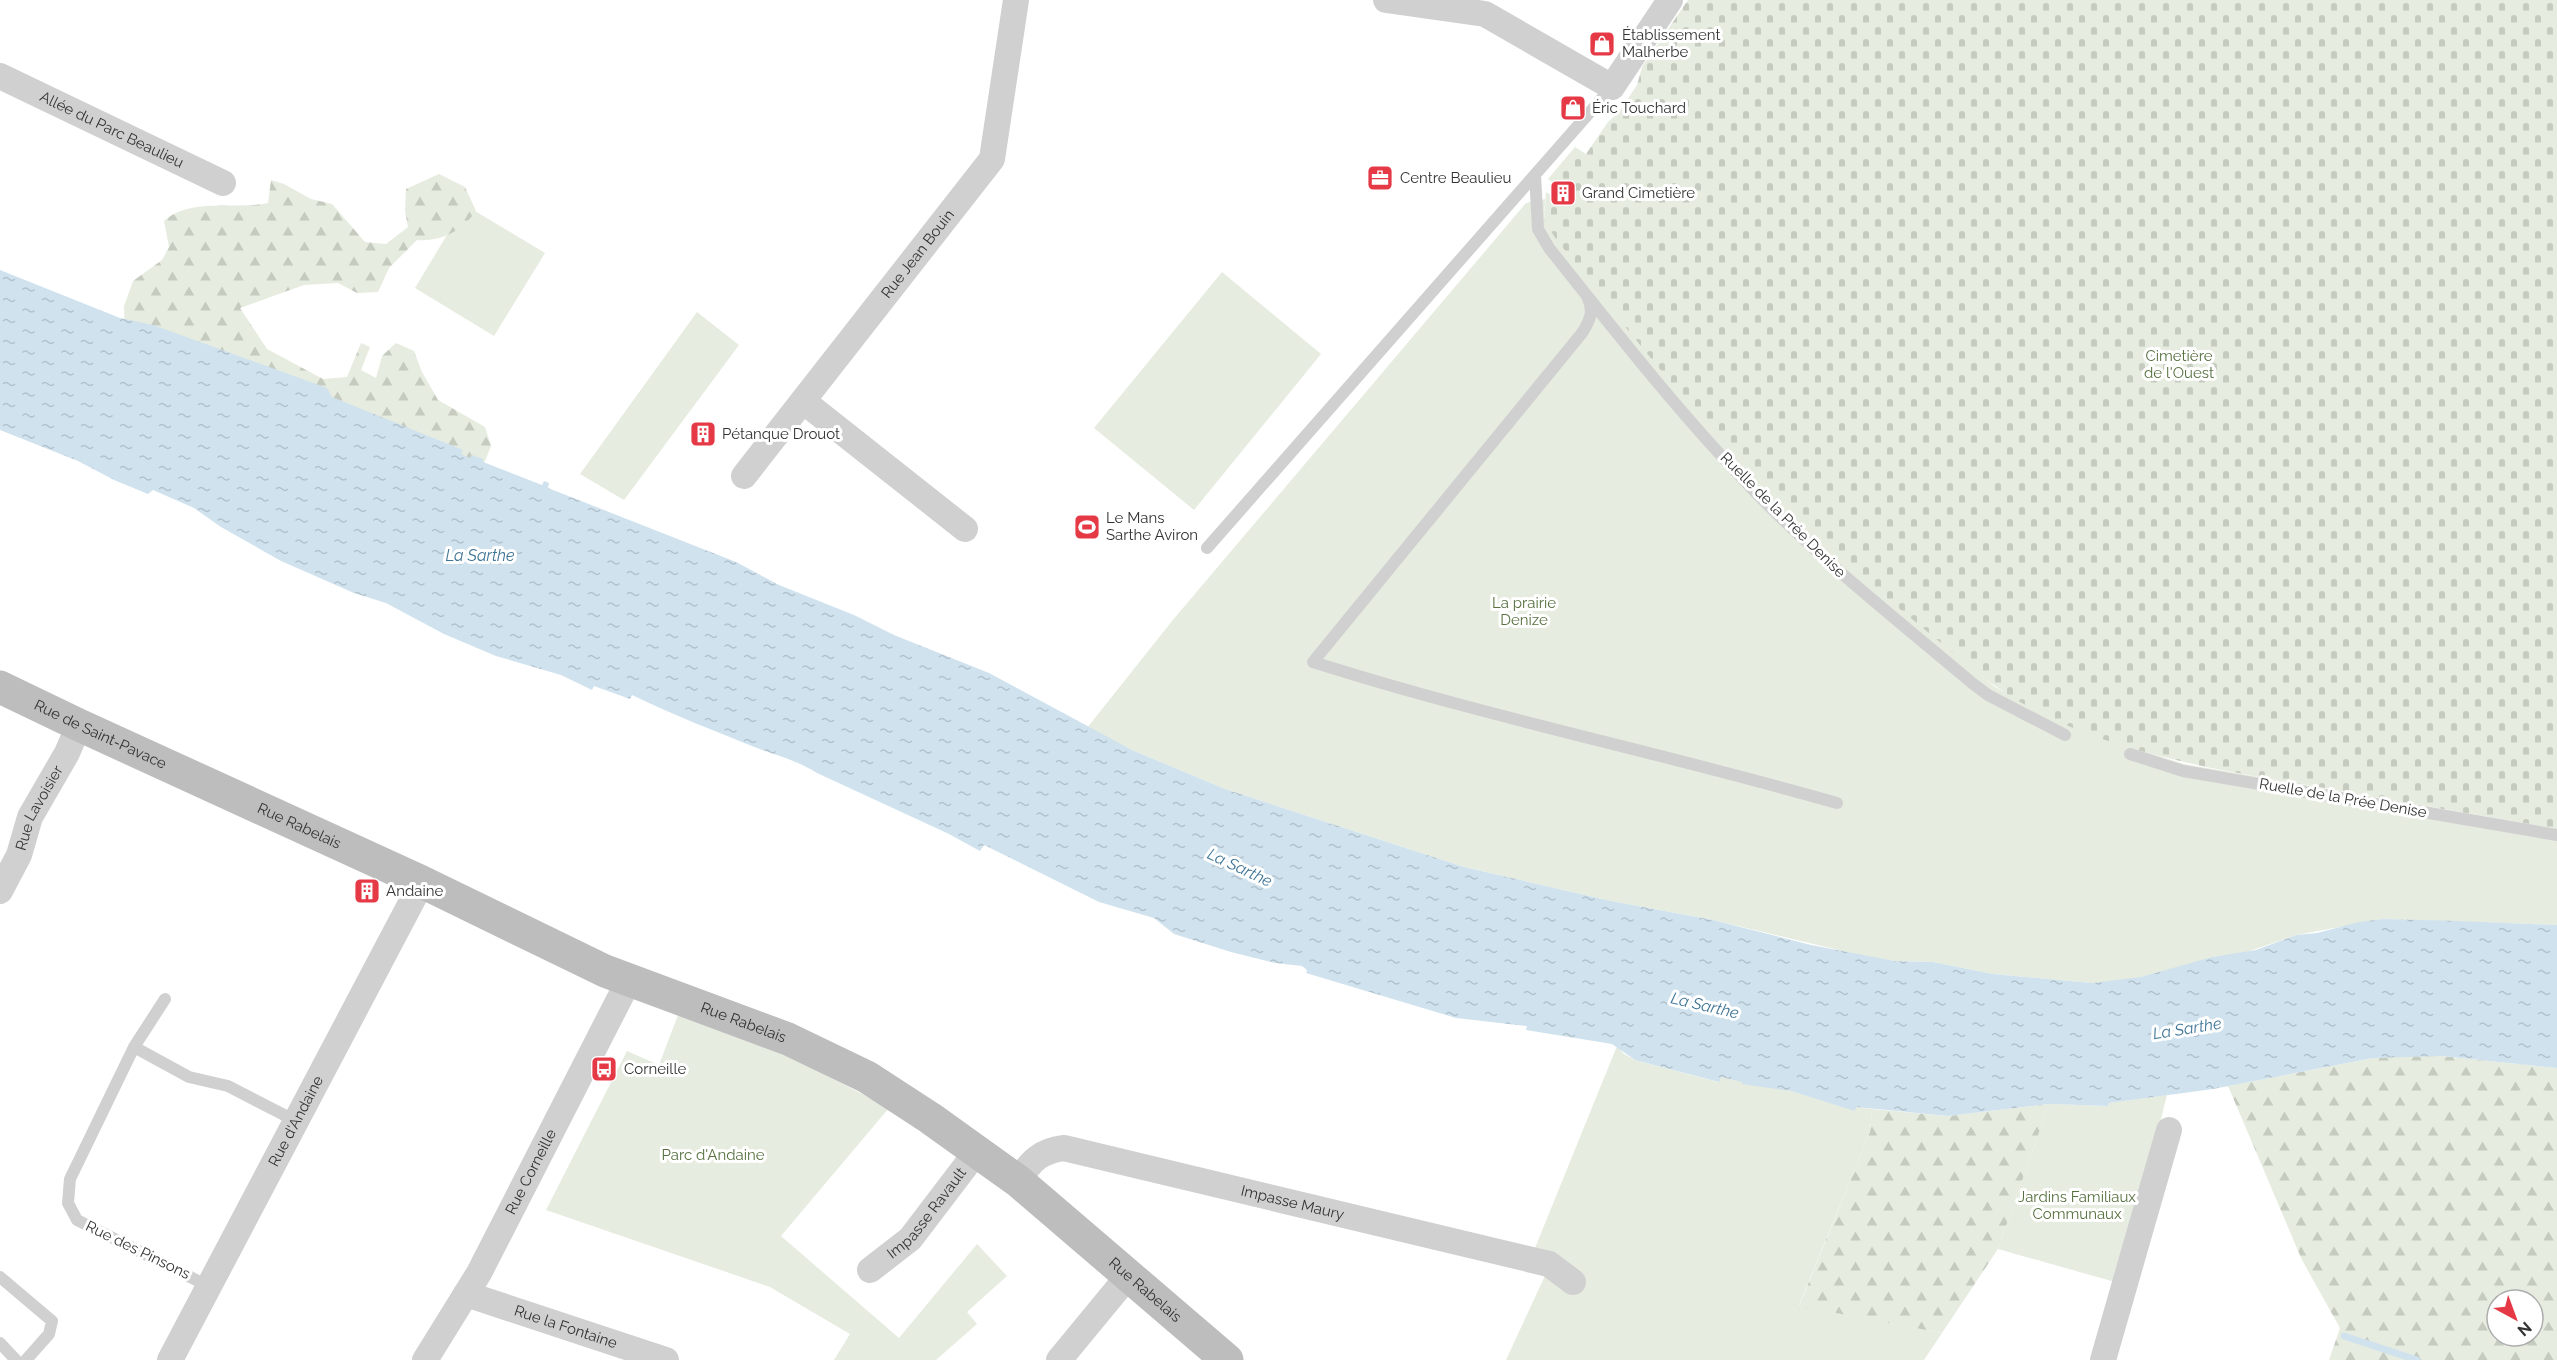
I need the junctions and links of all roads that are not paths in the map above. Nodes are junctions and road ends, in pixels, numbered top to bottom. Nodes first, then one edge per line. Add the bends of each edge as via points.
1 (1016, 0) edge
2 (1386, 0) edge
3 (1670, 0) edge
4 (1482, 7) edge
5 (0, 76) edge
6 (1612, 87) junction
7 (1535, 175) junction
8 (224, 183) dead end
9 (1587, 296) junction
10 (803, 401) junction
11 (744, 476) dead end
12 (965, 529) dead end
13 (1207, 548) dead end
14 (0, 687) edge
15 (79, 725) junction
16 (2065, 735) dead end
17 (2130, 754) dead end
18 (202, 780) joint
19 (1837, 803) dead end
20 (2557, 835) edge
21 (422, 882) junction
22 (0, 891) edge
23 (628, 980) junction
24 (165, 999) dead end
25 (134, 1047) junction
26 (296, 1121) junction
27 (2169, 1130) dead end
28 (977, 1151) junction
29 (1018, 1181) junction
30 (870, 1270) dead end
31 (1129, 1275) junction
32 (0, 1277) edge
33 (1574, 1282) dead end
34 (208, 1286) junction
35 (466, 1294) junction
36 (0, 1343) edge
37 (15, 1360) edge
38 (26, 1360) edge
39 (170, 1360) edge
40 (425, 1360) edge
41 (666, 1360) edge
42 (1059, 1360) edge
43 (1227, 1360) edge
44 (2103, 1360) edge

1 - 10 street, Rue Jean Bouin via 992,159
2 - 4 street
3 - 6 street
4 - 6 street
5 - 8 street, Allée du Parc Beaulieu
6 - 7 lane
7 - 9 lane, Ruelle de la Prée Denise via 1538,229
7 - 13 lane
9 - 16 lane, Ruelle de la Prée Denise via 1745,482 1837,570 1988,695
9 - 19 lane via 1592,313 1582,333 1313,662
10 - 11 street, Rue Jean Bouin
10 - 12 street
14 - 15 street, Rue de Saint-Pavace
15 - 18 street, Rue de Saint-Pavace
15 - 22 street, Rue Lavoisier via 30,817 19,855
17 - 20 lane, Ruelle de la Prée Denise via 2183,771
18 - 21 street, Rue Rabelais
21 - 23 street, Rue Rabelais
21 - 26 street, Rue d'Andaine
23 - 28 street, Rue Rabelais via 788,1039 867,1077
23 - 35 street, Rue Corneille via 519,1198
24 - 25 lane, Rue des Pinsons
25 - 26 lane via 189,1077 228,1086
25 - 34 lane, Rue des Pinsons via 70,1179 68,1203 77,1220
26 - 34 street, Rue d'Andaine
27 - 44 street
28 - 29 street, Rue Rabelais
28 - 30 street, Impasse Ravault via 910,1239
29 - 31 street, Rue Rabelais
29 - 33 street, Impasse Maury via 1046,1150 1064,1148 1549,1264
31 - 42 street
31 - 43 street, Rue Rabelais
32 - 38 lane via 52,1321 49,1334
34 - 39 street, Rue d'Andaine
35 - 40 street, Rue Corneille
35 - 41 street, Rue la Fontaine
36 - 37 lane

